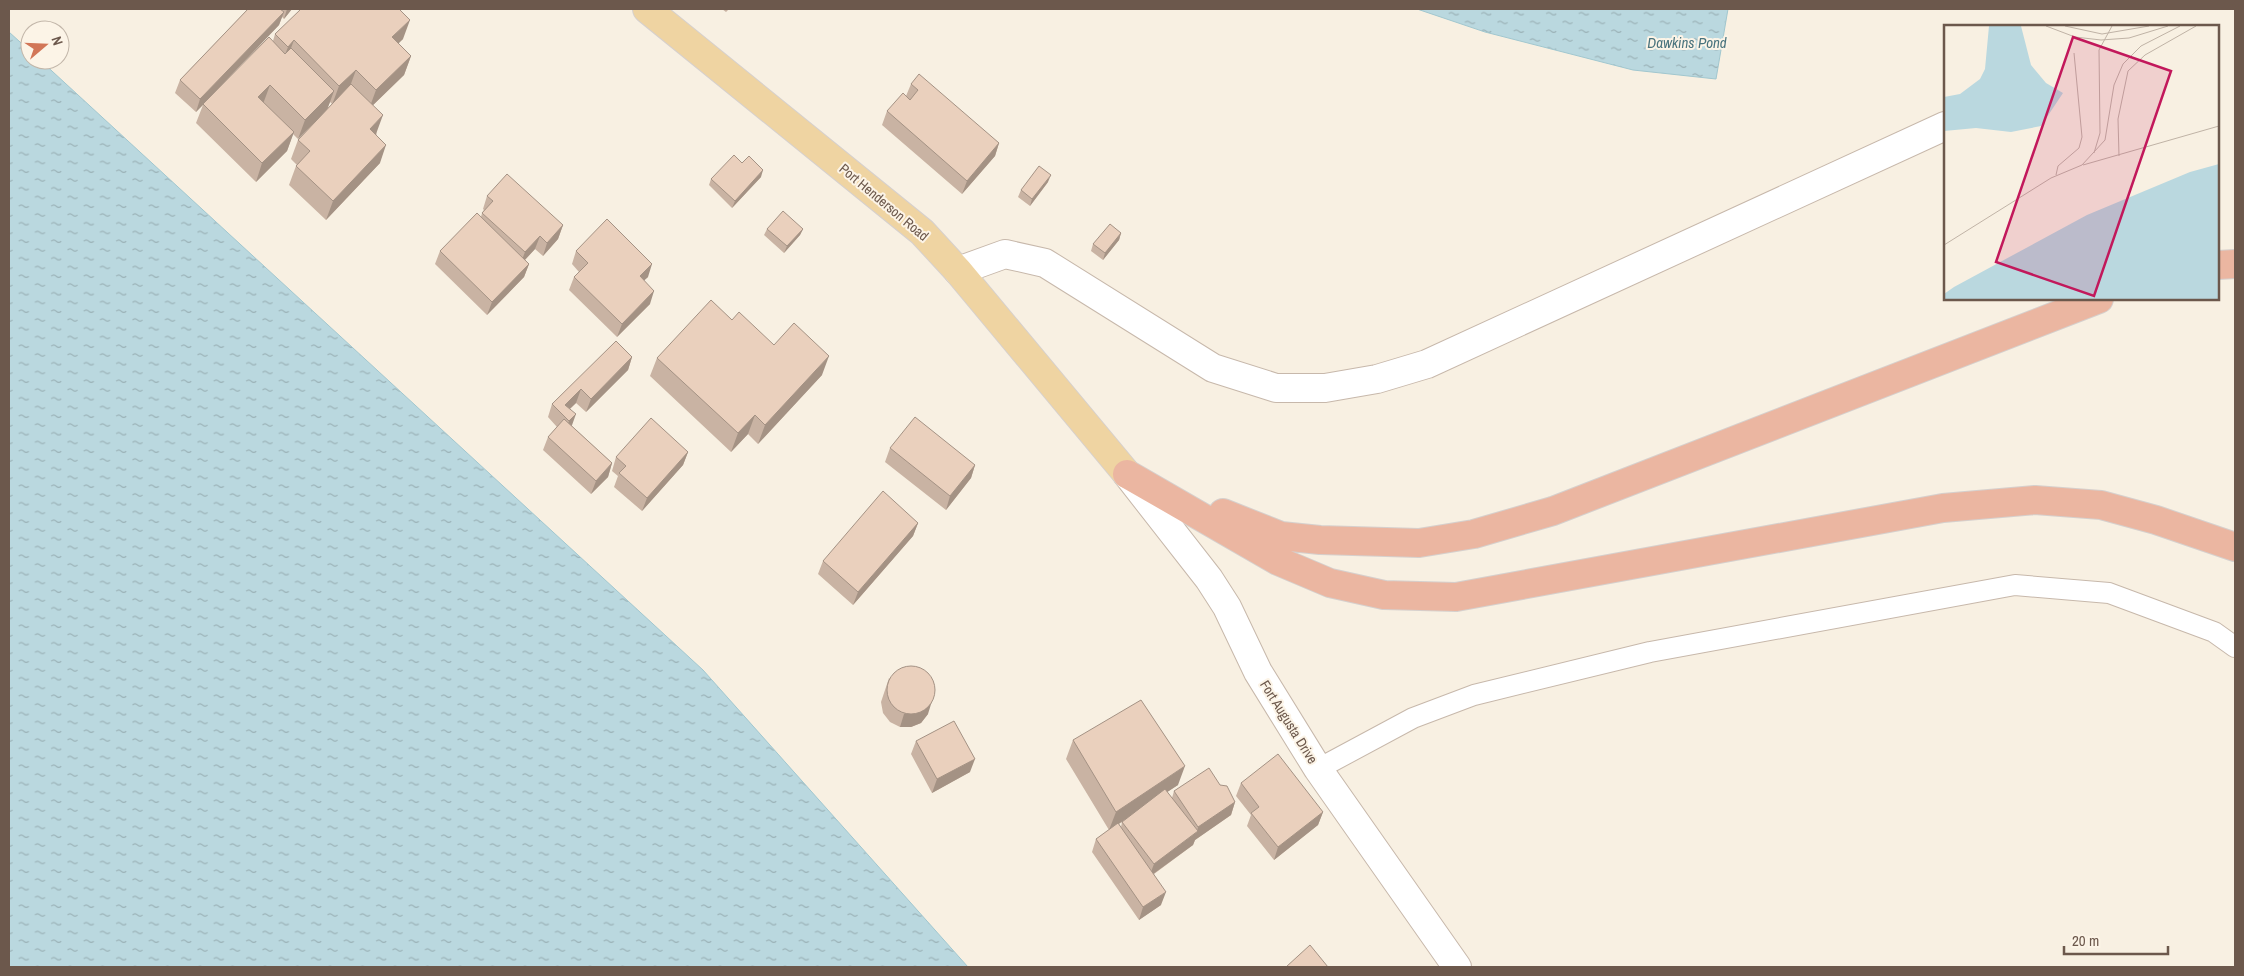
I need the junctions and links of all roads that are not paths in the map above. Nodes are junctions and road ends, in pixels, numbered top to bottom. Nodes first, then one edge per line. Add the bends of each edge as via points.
1 (647, 9) edge
2 (1944, 126) edge
3 (2235, 264) edge
4 (2219, 265) edge
5 (958, 271) junction
6 (2096, 300) edge
7 (1127, 474) junction
8 (2235, 547) edge
9 (2235, 647) edge
10 (1318, 769) junction
11 (1457, 967) edge

1 - 5 main road, Port Henderson Road via 922,232
2 - 5 street via 1427,364 1325,388 1276,388 1213,368 1045,263 1005,254
3 - 4 highway
5 - 7 main road, Port Henderson Road
6 - 7 highway via 1553,511 1474,534 1419,543 1281,536
7 - 8 highway via 1278,560 1330,583 1384,595 1456,597 1943,508 2035,500 2101,505
7 - 10 street, Fort Augusta Drive via 1209,579 1227,607 1258,672
9 - 10 lane via 2214,632 2109,593 2015,585 1650,652 1474,695 1413,718
10 - 11 street, Fort Augusta Drive

